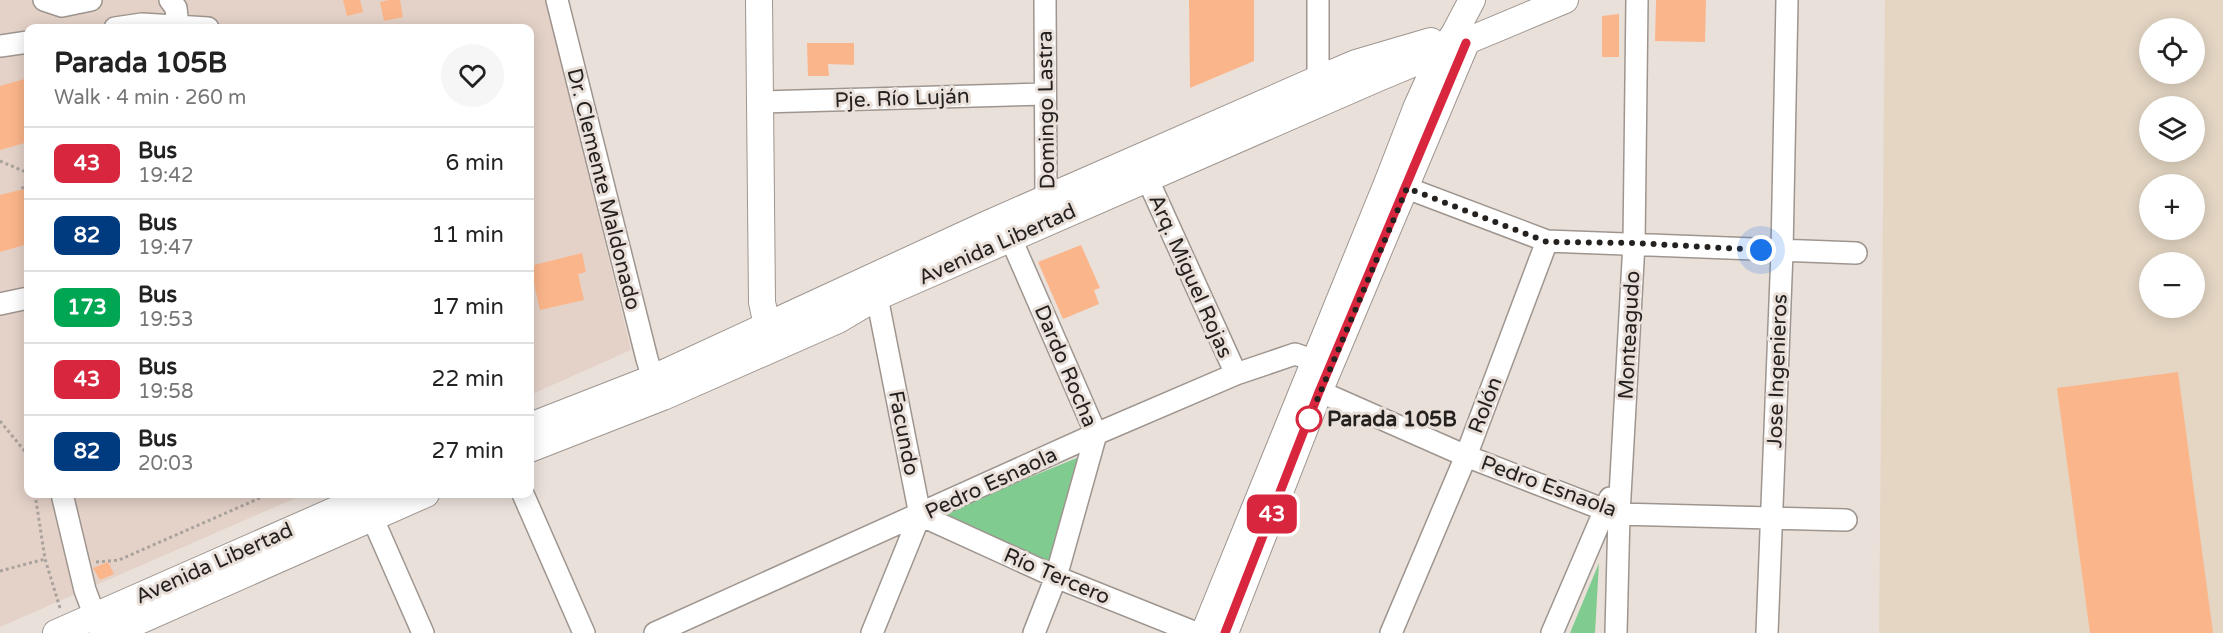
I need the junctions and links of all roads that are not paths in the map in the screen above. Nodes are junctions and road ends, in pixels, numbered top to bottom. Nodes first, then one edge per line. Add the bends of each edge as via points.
1 (44, 0) edge
2 (91, 0) edge
3 (170, 0) edge
4 (557, 0) edge
5 (759, 0) edge
6 (775, 0) edge
7 (1045, 0) edge
8 (1318, 0) edge
9 (1472, 0) edge
10 (1528, 0) edge
11 (1565, 0) edge
12 (1637, 0) edge
13 (1787, 0) edge
14 (178, 24) edge
15 (24, 43) edge
16 (1453, 43) junction
17 (0, 46) edge
18 (1317, 79) junction
19 (1376, 79) junction
20 (1044, 94) junction
21 (767, 102) junction
22 (1417, 106) junction
23 (1147, 178) junction
24 (1397, 184) junction
25 (1051, 208) junction
26 (1011, 239) junction
27 (1547, 242) junction
28 (1634, 243) junction
29 (1782, 252) junction
30 (1856, 253) dead end
31 (877, 297) junction
32 (24, 299) edge
33 (0, 304) edge
34 (795, 325) junction
35 (772, 337) junction
36 (1323, 363) junction
37 (1236, 374) junction
38 (653, 378) junction
39 (1312, 388) junction
40 (534, 424) edge
41 (1096, 434) junction
42 (534, 447) edge
43 (1466, 456) junction
44 (63, 498) edge
45 (406, 498) edge
46 (525, 498) edge
47 (372, 505) edge
48 (1612, 512) junction
49 (920, 515) junction
50 (1771, 518) junction
51 (1846, 520) dead end
52 (1056, 577) junction
53 (103, 628) edge
54 (56, 633) edge
55 (423, 633) edge
56 (584, 633) edge
57 (655, 633) edge
58 (872, 633) edge
59 (1034, 633) edge
60 (1196, 633) edge
61 (1204, 633) edge
62 (1225, 633) edge
63 (1391, 633) edge
64 (1552, 633) edge
65 (1616, 633) edge
66 (1767, 633) edge

1 - 2 street via 62,6
3 - 14 street via 176,8
4 - 38 street, Dr. Clemente Maldonado
5 - 21 main road
6 - 21 main road
7 - 20 street, Domingo Lastra
8 - 18 street
9 - 16 main road
10 - 16 main road
11 - 16 main road
12 - 28 street, Monteagudo
13 - 29 street, Jose Ingenieros
15 - 17 street
16 - 18 main road, Avenida Libertad via 1356,63
16 - 19 main road, Avenida Libertad
16 - 22 main road
16 - 24 main road
18 - 25 main road, Avenida Libertad
19 - 22 main road via 1402,86
19 - 23 main road, Avenida Libertad
20 - 21 street, Pje. Río Luján
20 - 25 street, Domingo Lastra
21 - 34 main road via 779,291
21 - 35 main road via 762,302
22 - 24 main road
23 - 25 main road, Avenida Libertad
23 - 37 street, Arq. Miguel Rojas
24 - 27 street
24 - 36 main road
25 - 26 main road, Avenida Libertad
25 - 34 main road, Avenida Libertad
26 - 31 main road, Avenida Libertad
26 - 41 street, Dardo Rocha
27 - 28 street
27 - 43 street, Rolón
28 - 29 street
28 - 48 street, Monteagudo via 1622,469
29 - 30 street
29 - 50 street, Jose Ingenieros
31 - 34 main road, Avenida Libertad via 838,320
31 - 49 street, Facundo
32 - 33 street
34 - 35 main road, Avenida Libertad
35 - 38 main road, Avenida Libertad
35 - 42 main road, Avenida Libertad via 663,397
36 - 37 street, Pedro Esnaola via 1295,354
36 - 39 main road
37 - 41 street, Pedro Esnaola
38 - 40 main road, Avenida Libertad
39 - 43 street, Pedro Esnaola
39 - 61 main road
39 - 62 main road
41 - 49 street, Pedro Esnaola
41 - 52 street, Dardo Rocha
43 - 48 street, Pedro Esnaola
43 - 63 street, Rolón
44 - 53 street via 77,564
45 - 47 main road, Avenida Libertad
46 - 56 street
47 - 53 main road, Avenida Libertad
47 - 55 street
48 - 50 street, Pedro Esnaola
48 - 64 street
48 - 65 street, Monteagudo
49 - 52 street, Río Tercero
49 - 57 street, Pedro Esnaola
49 - 58 street
50 - 51 street, Pedro Esnaola
50 - 66 street, Jose Ingenieros
52 - 59 street, Dardo Rocha
52 - 60 street, Río Tercero
53 - 54 main road, Avenida Libertad

